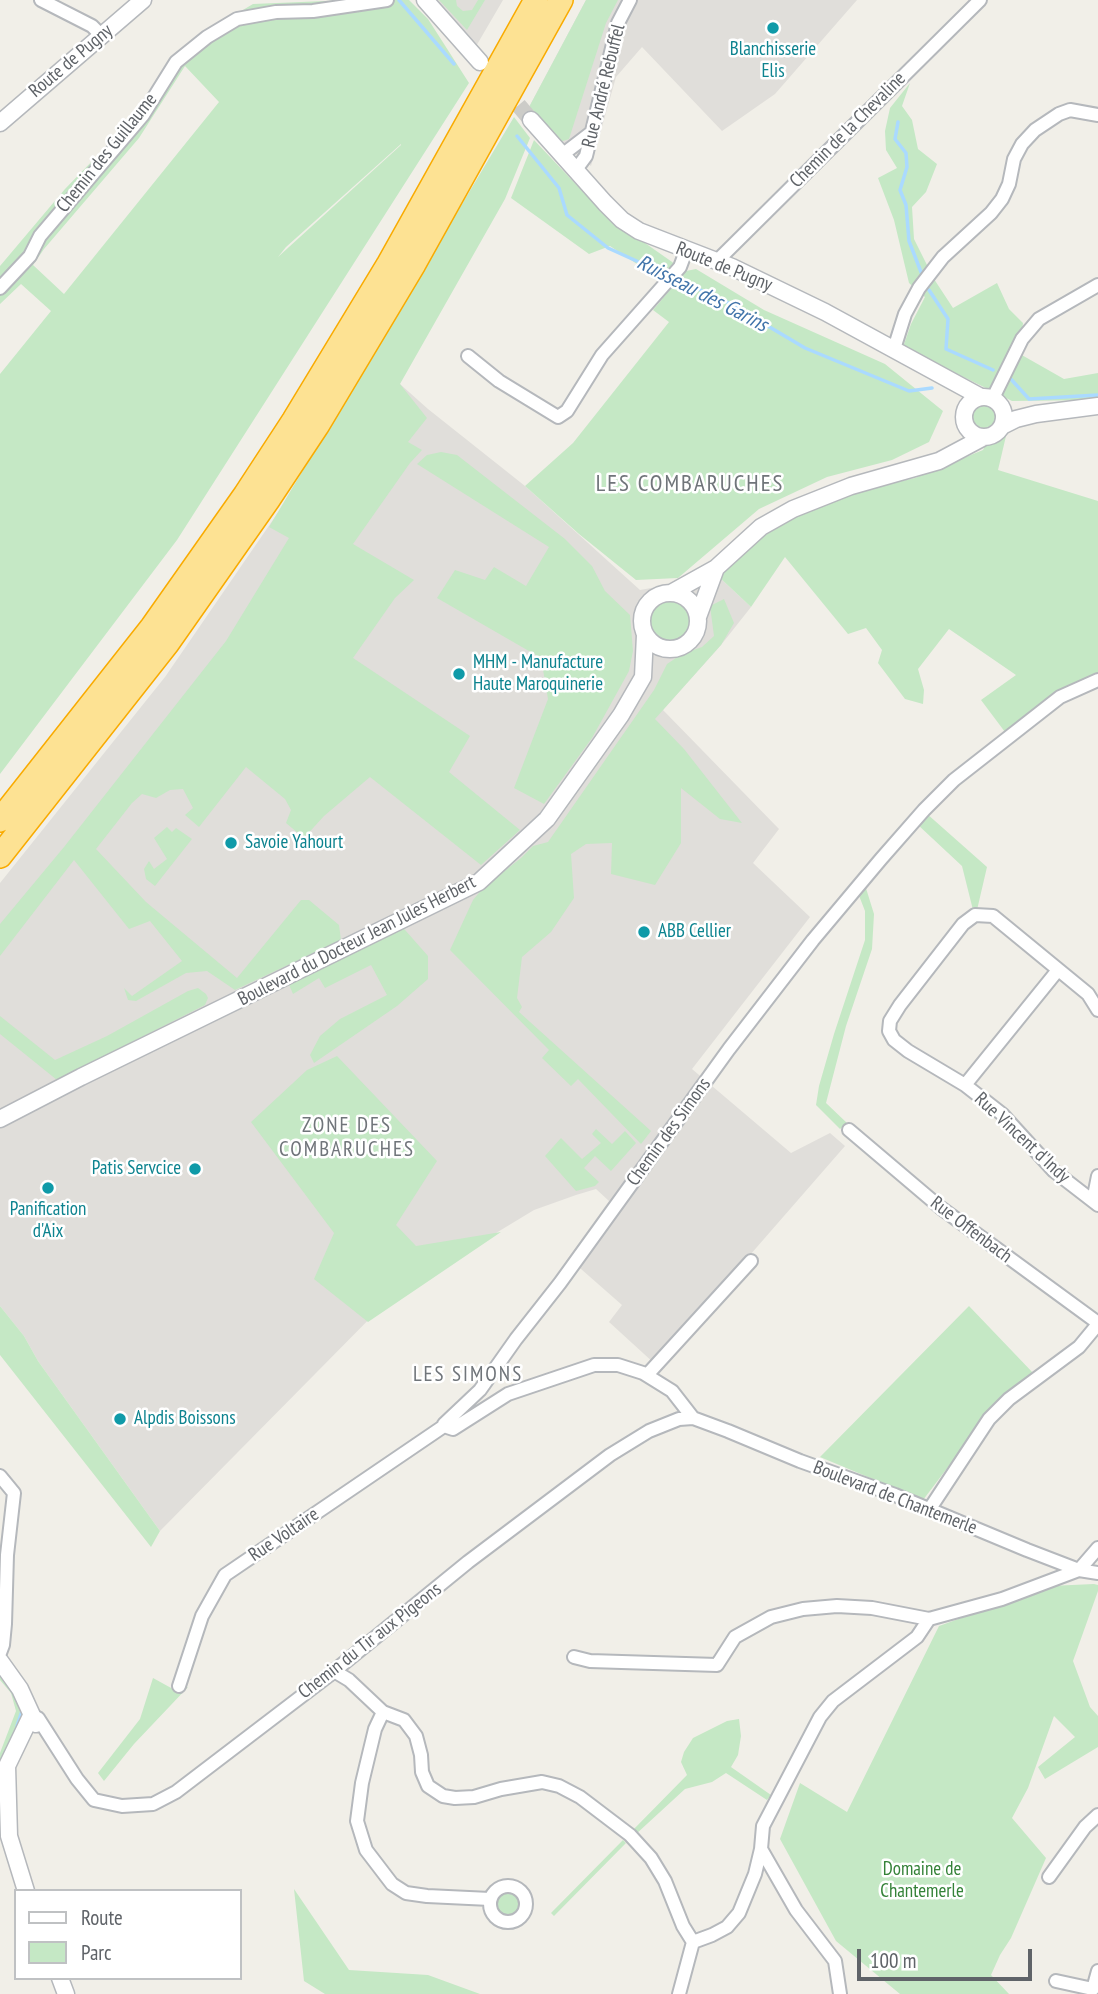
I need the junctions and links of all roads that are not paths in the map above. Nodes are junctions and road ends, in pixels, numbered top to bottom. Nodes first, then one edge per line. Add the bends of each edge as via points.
1 (41, 0) edge
2 (143, 0) edge
3 (387, 0) edge
4 (425, 0) edge
5 (536, 0) edge
6 (561, 0) edge
7 (630, 0) edge
8 (980, 0) edge
9 (101, 35) junction
10 (480, 62) dead end
11 (1098, 115) edge
12 (531, 120) tunnel mouth
13 (0, 123) edge
14 (592, 132) junction
15 (562, 155) junction
16 (575, 171) junction
17 (683, 259) junction
18 (717, 261) junction
19 (1098, 285) edge
20 (0, 288) edge
21 (894, 349) junction
22 (468, 356) dead end
23 (945, 379) junction
24 (991, 400) junction
25 (1098, 406) edge
26 (1036, 414) junction
27 (965, 416) junction
28 (1002, 426) junction
29 (984, 437) junction
30 (939, 461) junction
31 (716, 568) junction
32 (671, 593) junction
33 (698, 617) junction
34 (645, 635) junction
35 (666, 649) junction
36 (643, 677) junction
37 (1098, 680) edge
38 (0, 820) edge
39 (0, 856) edge
40 (1058, 970) junction
41 (1098, 1010) edge
42 (965, 1084) junction
43 (0, 1119) edge
44 (849, 1130) dead end
45 (1097, 1179) edge
46 (1074, 1186) junction
47 (1098, 1199) edge
48 (1098, 1205) edge
49 (751, 1261) dead end
50 (1098, 1324) edge
51 (647, 1375) junction
52 (677, 1395) junction
53 (693, 1418) junction
54 (679, 1419) junction
55 (444, 1426) junction
56 (0, 1476) edge
57 (929, 1510) junction
58 (1098, 1548) edge
59 (1079, 1570) junction
60 (1098, 1573) edge
61 (929, 1619) junction
62 (1, 1652) edge
63 (574, 1657) dead end
64 (338, 1668) junction
65 (179, 1686) dead end
66 (383, 1712) junction
67 (35, 1720) junction
68 (1098, 1815) edge
69 (5, 1835) edge
70 (761, 1849) junction
71 (1049, 1877) dead end
72 (25, 1889) edge
73 (490, 1899) dead end
74 (693, 1942) junction
75 (1098, 1971) edge
76 (1056, 1981) dead end
77 (1094, 1992) edge
78 (680, 1994) edge
79 (840, 1994) edge

1 - 9 street
2 - 9 street, Route de Pugny
3 - 20 street, Chemin des Guillaume via 237,19 207,37 176,62 143,115
4 - 10 street
5 - 38 highway via 388,265 287,430 159,617
6 - 39 highway via 414,264 268,500 167,644
7 - 14 street, Rue André Rebuffel via 618,23
8 - 18 street, Chemin de la Chevaline
9 - 13 street, Route de Pugny
11 - 21 street via 1070,110 1059,114 1022,144 1002,199 943,257 919,288
12 - 15 street, Route de Pugny
14 - 15 street
14 - 16 street, Rue André Rebuffel via 586,156
15 - 16 street, Route de Pugny
16 - 17 street, Route de Pugny via 622,220
17 - 18 street, Route de Pugny
17 - 22 street via 602,355 567,411 558,417
18 - 21 street, Route de Pugny
19 - 24 street via 1039,319 1022,339
21 - 23 street, Route de Pugny
23 - 24 street, Route de Pugny
23 - 27 street, Route de Pugny via 956,391
24 - 26 street, Route de Pugny
24 - 27 street via 970,403
24 - 28 street via 1004,413
25 - 26 street, Route de Pugny
26 - 28 street, Route de Pugny
27 - 29 street via 973,433
27 - 30 street via 955,445
28 - 29 street
29 - 30 street
30 - 31 street via 851,486 793,509 761,527
31 - 32 street
31 - 33 street
32 - 33 street via 686,597
32 - 34 street via 656,596 644,608
33 - 35 street via 693,639 681,648
34 - 35 street
34 - 36 street, Boulevard du Docteur Jean Jules Herbert
35 - 36 street
36 - 43 street, Boulevard du Docteur Jean Jules Herbert via 547,819 479,882
37 - 55 street, Chemin des Simons via 1060,697 954,780 881,859 729,1049 485,1385 445,1420
40 - 41 street, Rue Vincent d'Indy via 1088,994
40 - 42 street
40 - 42 street, Rue Vincent d'Indy via 993,916 975,915 963,924 900,1005 889,1031 908,1051
42 - 46 street, Rue Vincent d'Indy
44 - 50 street, Rue Offenbach via 941,1208
45 - 46 street
45 - 47 street, Rue Vincent d'Indy
46 - 48 street, Rue Vincent d'Indy
49 - 51 street
50 - 57 street via 1079,1347 989,1419
51 - 52 street
51 - 55 street via 618,1365 594,1365 508,1394 458,1427
52 - 53 street
52 - 54 street
53 - 54 street, Chemin du Tir aux Pigeons
53 - 57 street, Boulevard de Chantemerle
54 - 64 street, Chemin du Tir aux Pigeons via 610,1455
55 - 65 street, Rue Voltaire via 225,1575 202,1616
56 - 62 street via 14,1493
57 - 59 street, Boulevard de Chantemerle
58 - 59 street
59 - 60 street, Boulevard de Chantemerle
59 - 61 street via 1002,1599
61 - 63 street via 872,1608 803,1609 771,1617 735,1637 717,1665
61 - 70 street via 917,1637 833,1700 820,1717 763,1826
62 - 67 street
64 - 66 street
64 - 67 street, Chemin du Tir aux Pigeons via 176,1792 153,1804 122,1806 94,1800
66 - 73 street via 371,1742 357,1821 366,1850 392,1884 406,1892
66 - 74 street via 404,1720 416,1736 428,1786 443,1796 474,1797 542,1782 580,1797 630,1835 651,1858
67 - 69 street via 7,1766
68 - 71 street
69 - 72 street
70 - 74 street via 739,1913 727,1927
70 - 79 street via 796,1910 835,1961
74 - 78 street
75 - 77 street
76 - 77 street

